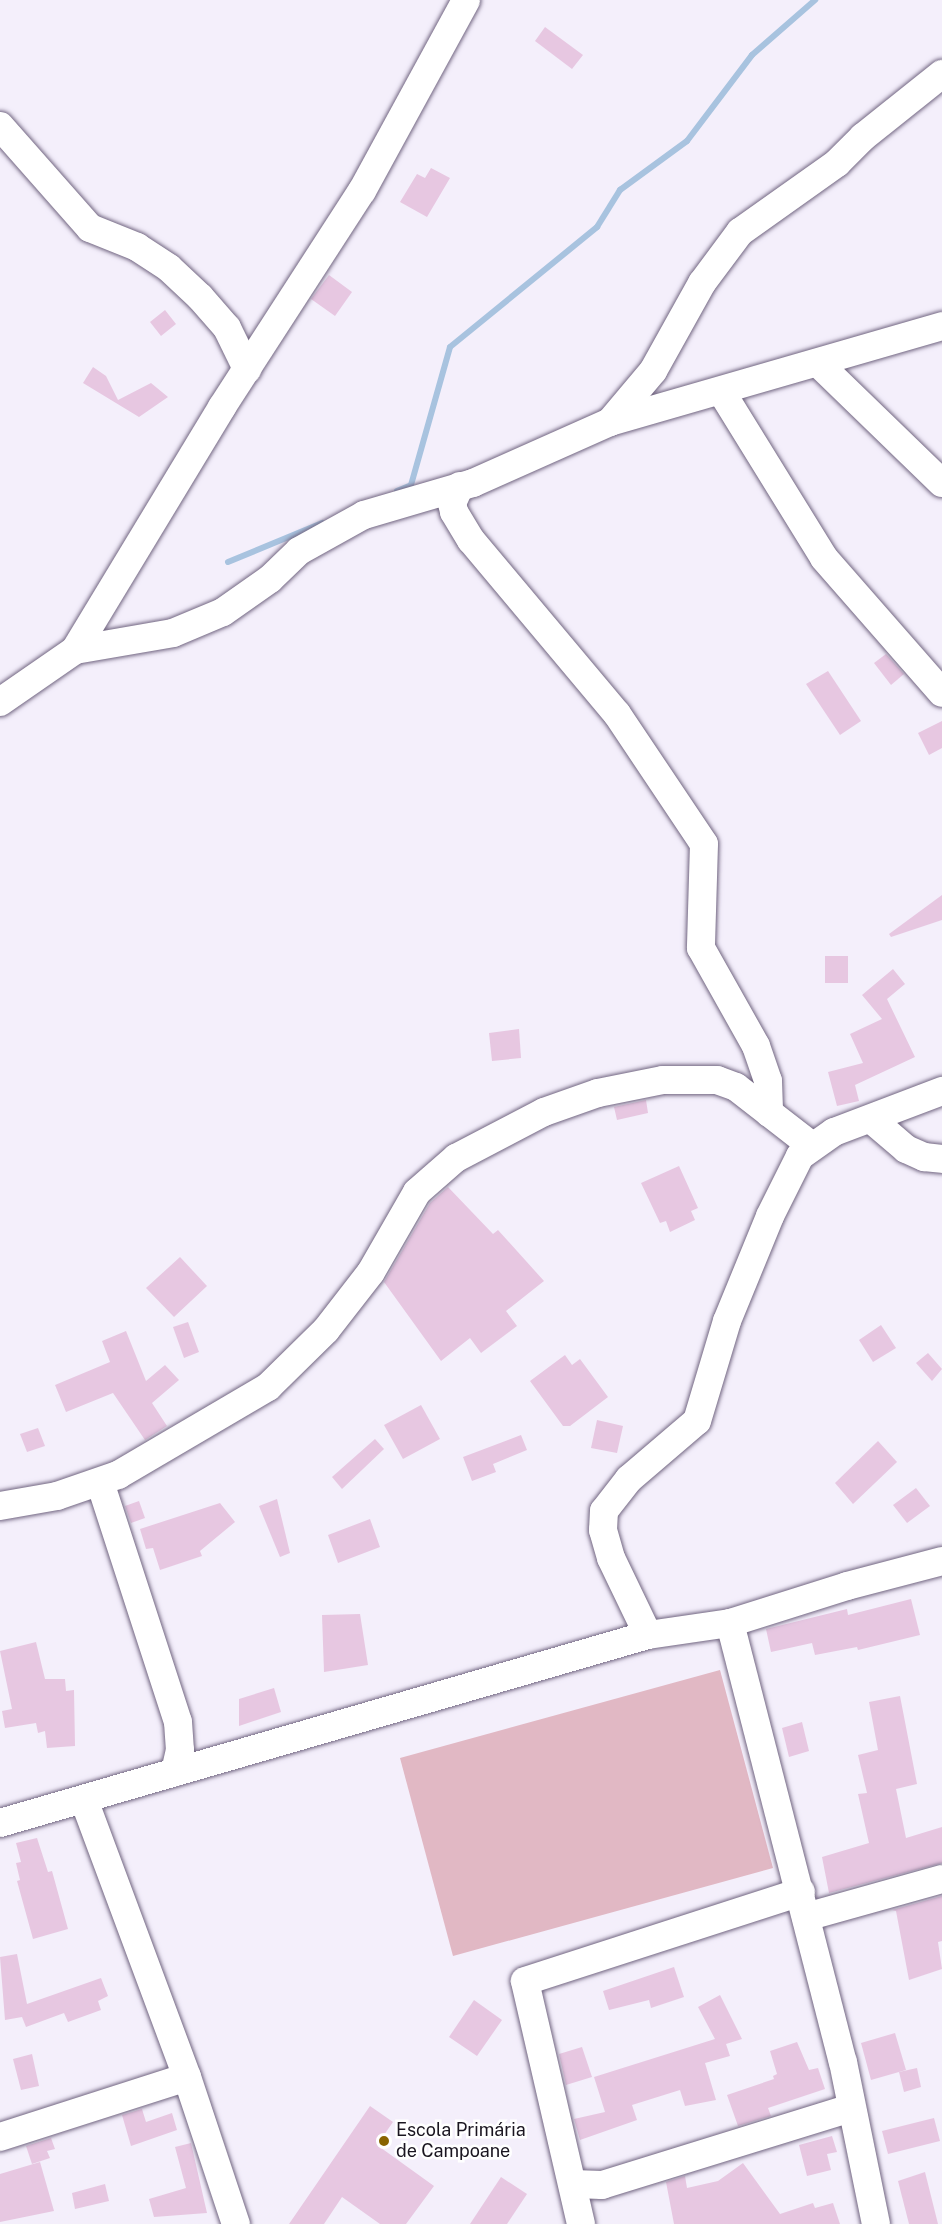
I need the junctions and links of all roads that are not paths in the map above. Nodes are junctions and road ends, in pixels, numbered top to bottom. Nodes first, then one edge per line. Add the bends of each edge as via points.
1 (466, 0) edge
2 (942, 74) edge
3 (0, 126) edge
4 (942, 326) edge
5 (819, 364) junction
6 (247, 369) junction
7 (721, 391) junction
8 (610, 422) junction
9 (942, 483) edge
10 (460, 486) junction
11 (75, 650) junction
12 (942, 693) edge
13 (0, 702) edge
14 (942, 1091) edge
15 (769, 1113) junction
16 (871, 1119) junction
17 (812, 1146) junction
18 (942, 1159) edge
19 (100, 1482) junction
20 (0, 1506) edge
21 (942, 1562) edge
22 (730, 1623) junction
23 (648, 1635) junction
24 (175, 1772) junction
25 (84, 1800) junction
26 (0, 1823) edge
27 (942, 1879) edge
28 (803, 1904) junction
29 (187, 2077) junction
30 (852, 2108) junction
31 (0, 2137) edge
32 (573, 2184) junction
33 (236, 2224) edge
34 (581, 2224) edge
35 (876, 2224) edge

1 - 6 street via 362,191
2 - 8 street via 863,137 837,163 740,232 702,283 653,371
3 - 6 street via 90,228 137,247 169,268 200,297 227,328
4 - 5 street
5 - 7 street
5 - 9 street
6 - 11 street
7 - 8 street
7 - 12 street via 824,558
8 - 10 street
10 - 11 street via 364,515 326,534 222,612 173,633
10 - 15 street via 452,503 471,540 617,714 704,843 700,948 756,1046 768,1081
11 - 13 street
14 - 16 street
15 - 17 street
15 - 19 street via 736,1087 717,1080 663,1080 598,1093 544,1112 456,1158 417,1192 371,1272 326,1330 268,1387 237,1408
16 - 17 street via 834,1132
16 - 18 street via 906,1149
17 - 23 street via 794,1167 770,1216 727,1321 697,1421 629,1479 604,1511 603,1530 611,1558
19 - 20 street via 57,1496
19 - 24 street via 178,1722 180,1750
21 - 22 street via 847,1586
22 - 23 street
22 - 28 street
23 - 24 street
24 - 25 street
25 - 26 street
25 - 29 street
27 - 28 street
28 - 30 street
28 - 32 street via 525,1981
29 - 31 street
29 - 33 street
30 - 32 street via 602,2186
30 - 35 street
32 - 34 street

